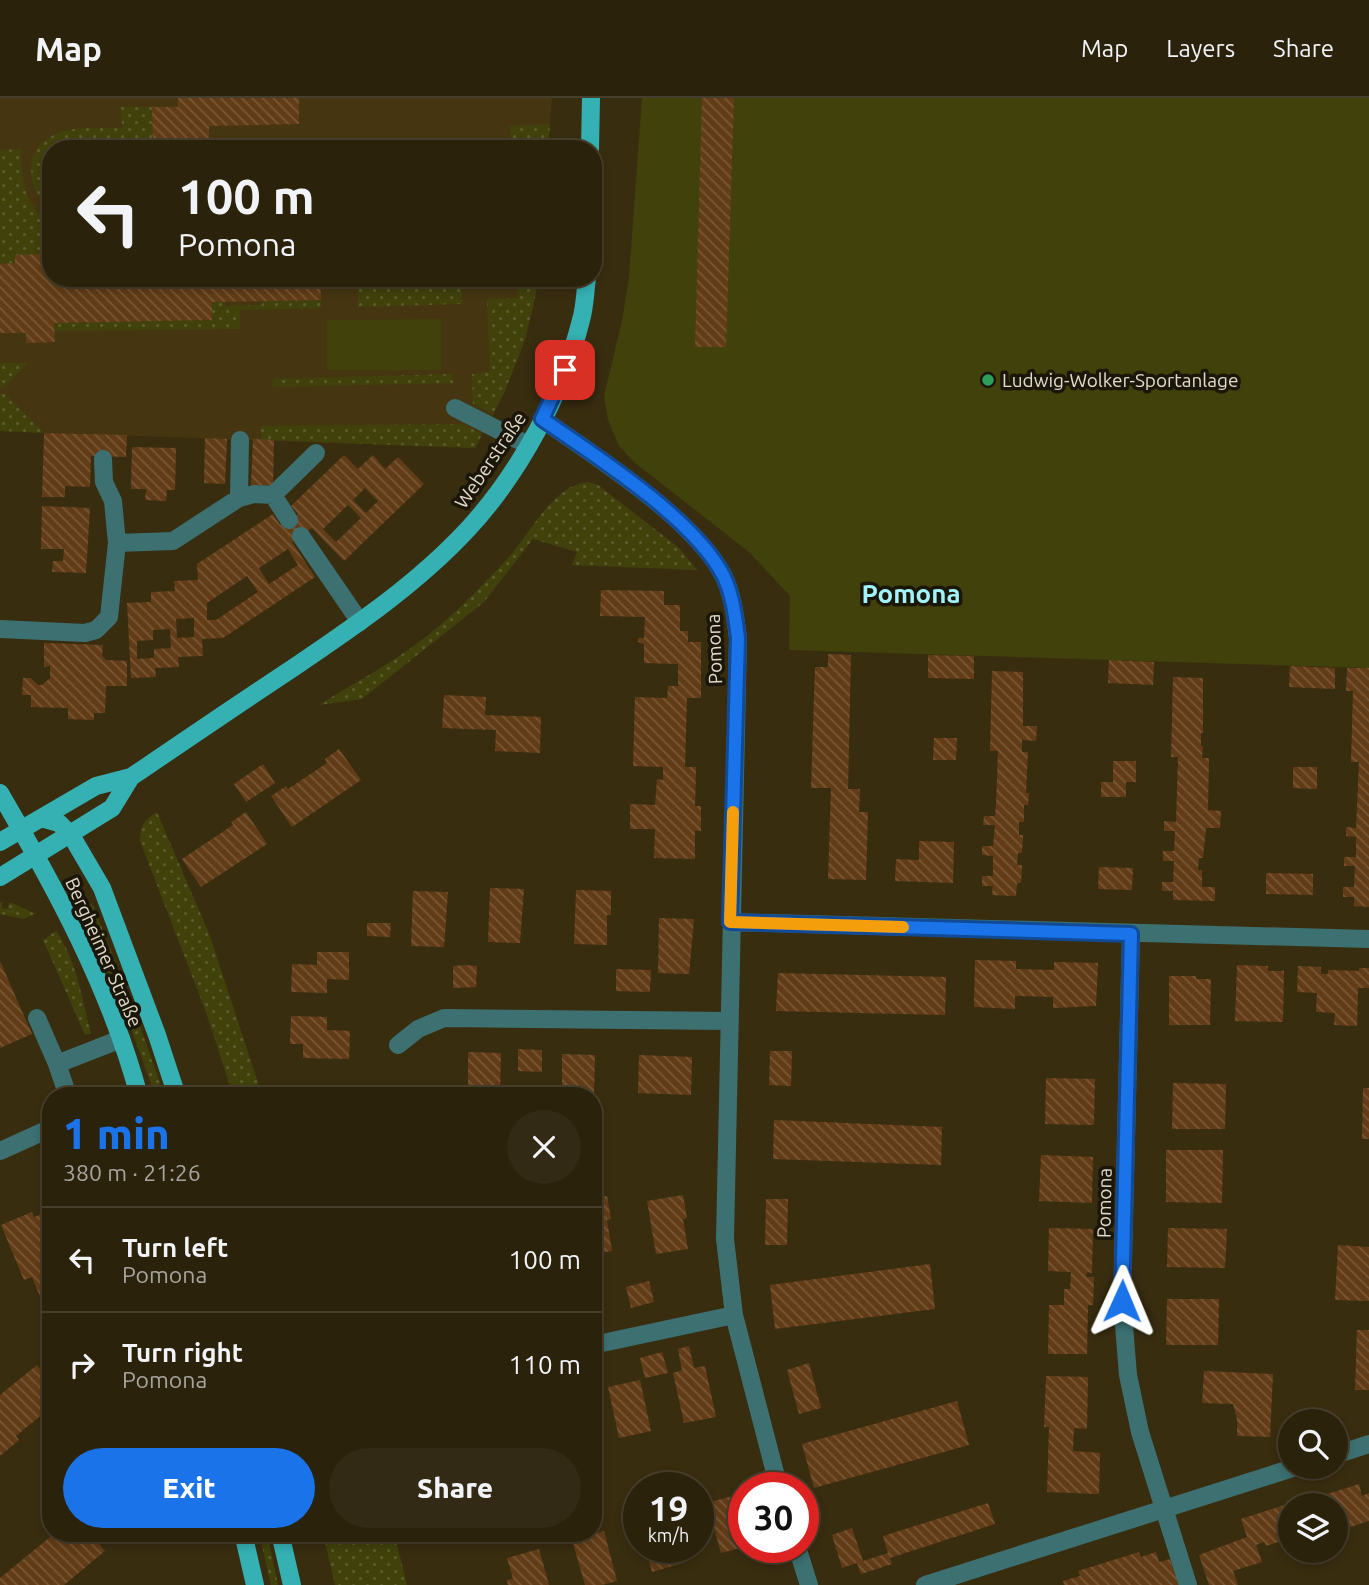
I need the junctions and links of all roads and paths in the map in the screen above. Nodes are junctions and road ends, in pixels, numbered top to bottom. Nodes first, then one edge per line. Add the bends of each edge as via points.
1 (591, 98) edge
2 (590, 140) edge
3 (586, 287) edge
4 (454, 408) dead end
5 (542, 419) junction
6 (240, 440) dead end
7 (528, 446) junction
8 (316, 453) dead end
9 (103, 459) dead end
10 (273, 495) junction
11 (239, 498) junction
12 (289, 520) dead end
13 (301, 536) dead end
14 (117, 543) junction
15 (360, 622) junction
16 (0, 629) edge
17 (131, 777) junction
18 (0, 793) edge
19 (41, 818) junction
20 (20, 829) junction
21 (71, 835) junction
22 (0, 842) edge
23 (35, 856) junction
24 (0, 877) edge
25 (730, 922) junction
26 (1131, 934) junction
27 (1369, 940) edge
28 (37, 1018) dead end
29 (728, 1021) junction
30 (121, 1039) junction
31 (398, 1045) dead end
32 (57, 1064) junction
33 (65, 1087) edge
34 (136, 1087) edge
35 (174, 1087) edge
36 (42, 1132) edge
37 (0, 1151) edge
38 (734, 1315) junction
39 (602, 1343) edge
40 (1369, 1444) edge
41 (1348, 1451) edge
42 (775, 1472) edge
43 (1278, 1473) edge
44 (1165, 1509) junction
45 (245, 1542) edge
46 (282, 1542) edge
47 (802, 1563) edge
48 (255, 1585) edge
49 (292, 1585) edge
50 (809, 1585) edge
51 (925, 1585) edge
52 (1188, 1585) edge

1 - 2 main road
3 - 5 main road, Weberstraße via 572,354
4 - 7 street
5 - 7 main road, Weberstraße
5 - 25 street, Pomona via 629,480 689,532 715,561 731,594 738,638
6 - 11 street
7 - 15 main road, Weberstraße via 469,528
8 - 10 street
9 - 14 street
10 - 11 street
10 - 12 street
11 - 14 street via 173,541
13 - 15 street
14 - 16 street via 109,617 96,630
15 - 17 main road, Weberstraße
17 - 19 main road, Weberstraße via 96,786
17 - 21 main road, Weberstraße via 112,808
18 - 20 main road, Bergheimer Straße
19 - 20 main road, Weberstraße
19 - 21 main road via 59,824
20 - 22 main road, Weberstraße
20 - 23 main road, Bergheimer Straße
21 - 23 main road, Weberstraße
21 - 35 main road, Bergheimer Straße via 102,888
23 - 24 main road, Weberstraße
23 - 30 main road, Bergheimer Straße via 66,910
25 - 26 street
25 - 29 street, Pomona
26 - 27 street
26 - 44 street, Pomona via 1122,1301 1135,1409
28 - 32 street
29 - 31 street via 444,1017 418,1028
29 - 38 street, Pomona via 725,1239
30 - 32 street
30 - 34 main road, Bergheimer Straße
32 - 33 street
36 - 37 street
38 - 39 street
38 - 42 street, Pomona
40 - 41 street
43 - 44 street
44 - 51 street
44 - 52 street, Pomona
45 - 48 main road
46 - 49 main road
47 - 50 street

